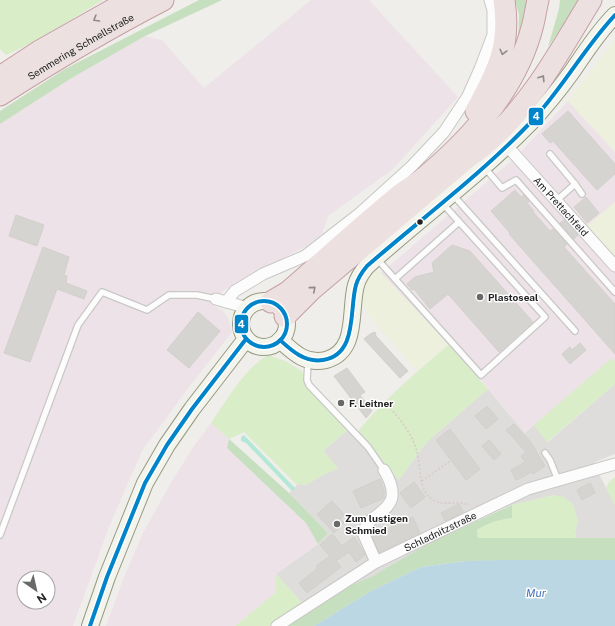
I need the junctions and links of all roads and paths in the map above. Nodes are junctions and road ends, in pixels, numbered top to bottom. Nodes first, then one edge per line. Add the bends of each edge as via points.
1 (130, 0) edge
2 (164, 0) edge
3 (490, 0) edge
4 (504, 0) edge
5 (538, 0) edge
6 (550, 0) edge
7 (591, 0) edge
8 (615, 15) edge
9 (0, 77) edge
10 (0, 95) edge
11 (507, 146) junction
12 (550, 154) dead end
13 (476, 162) junction
14 (575, 184) junction
15 (401, 194) junction
16 (582, 194) dead end
17 (446, 198) junction
18 (556, 201) junction
19 (459, 222) junction
20 (376, 258) junction
21 (615, 266) edge
22 (395, 279) junction
23 (615, 292) edge
24 (221, 300) junction
25 (248, 308) junction
26 (278, 309) junction
27 (576, 330) dead end
28 (246, 339) junction
29 (280, 340) junction
30 (308, 360) junction
31 (388, 405) dead end
32 (545, 452) dead end
33 (450, 462) dead end
34 (615, 464) edge
35 (384, 470) joint
36 (558, 480) junction
37 (422, 481) junction
38 (475, 515) junction
39 (0, 535) edge
40 (376, 562) junction
41 (90, 626) edge
42 (277, 626) edge

1 -> 9 highway, Semmering Schnellstraße via 38,52
2 - 10 highway, Semmering Schnellstraße via 126,19
3 - 24 street via 493,10 493,35 468,96 444,132 412,166 359,214 305,256 263,274
4 -> 15 highway via 506,39 500,61 476,112 458,135
5 - 15 highway via 533,25 520,61 503,92 483,120 453,153
6 - 13 highway via 536,55 521,87
13 -> 7 highway via 486,144 536,88
8 - 11 street via 593,40 553,96
11 - 13 street
11 - 18 street, Am Prettachfeld
12 - 14 lane
13 - 17 street
13 - 23 lane via 502,188 516,180
26 -> 13 highway via 311,290
14 - 16 lane
14 - 18 lane
15 - 26 highway via 288,292
17 - 19 lane
17 - 20 street
17 - 27 lane
18 - 21 street, Am Prettachfeld
19 - 22 lane
19 - 22 lane via 545,317 481,375
20 - 22 lane
20 - 30 street via 358,280 351,327 344,346 329,359
24 - 25 street
24 - 39 lane via 197,295 170,295 147,310 102,292 78,325
25 - 26 street via 264,301
25 - 28 street via 242,315 241,324
26 - 29 street via 287,324
28 - 29 street via 262,347 272,346
28 - 41 street via 192,409 145,483
29 - 30 street via 295,354
30 - 35 lane via 309,385 368,447
31 - 37 path via 415,444
32 - 36 lane
33 - 37 path
34 - 36 street, Schladnitzstraße
35 - 40 street via 391,483 391,499 387,508 364,528 364,535
36 - 38 street, Schladnitzstraße via 528,489
37 - 38 path via 423,488 434,501 462,502 470,505
38 - 40 street, Schladnitzstraße
40 - 42 street, Schladnitzstraße

